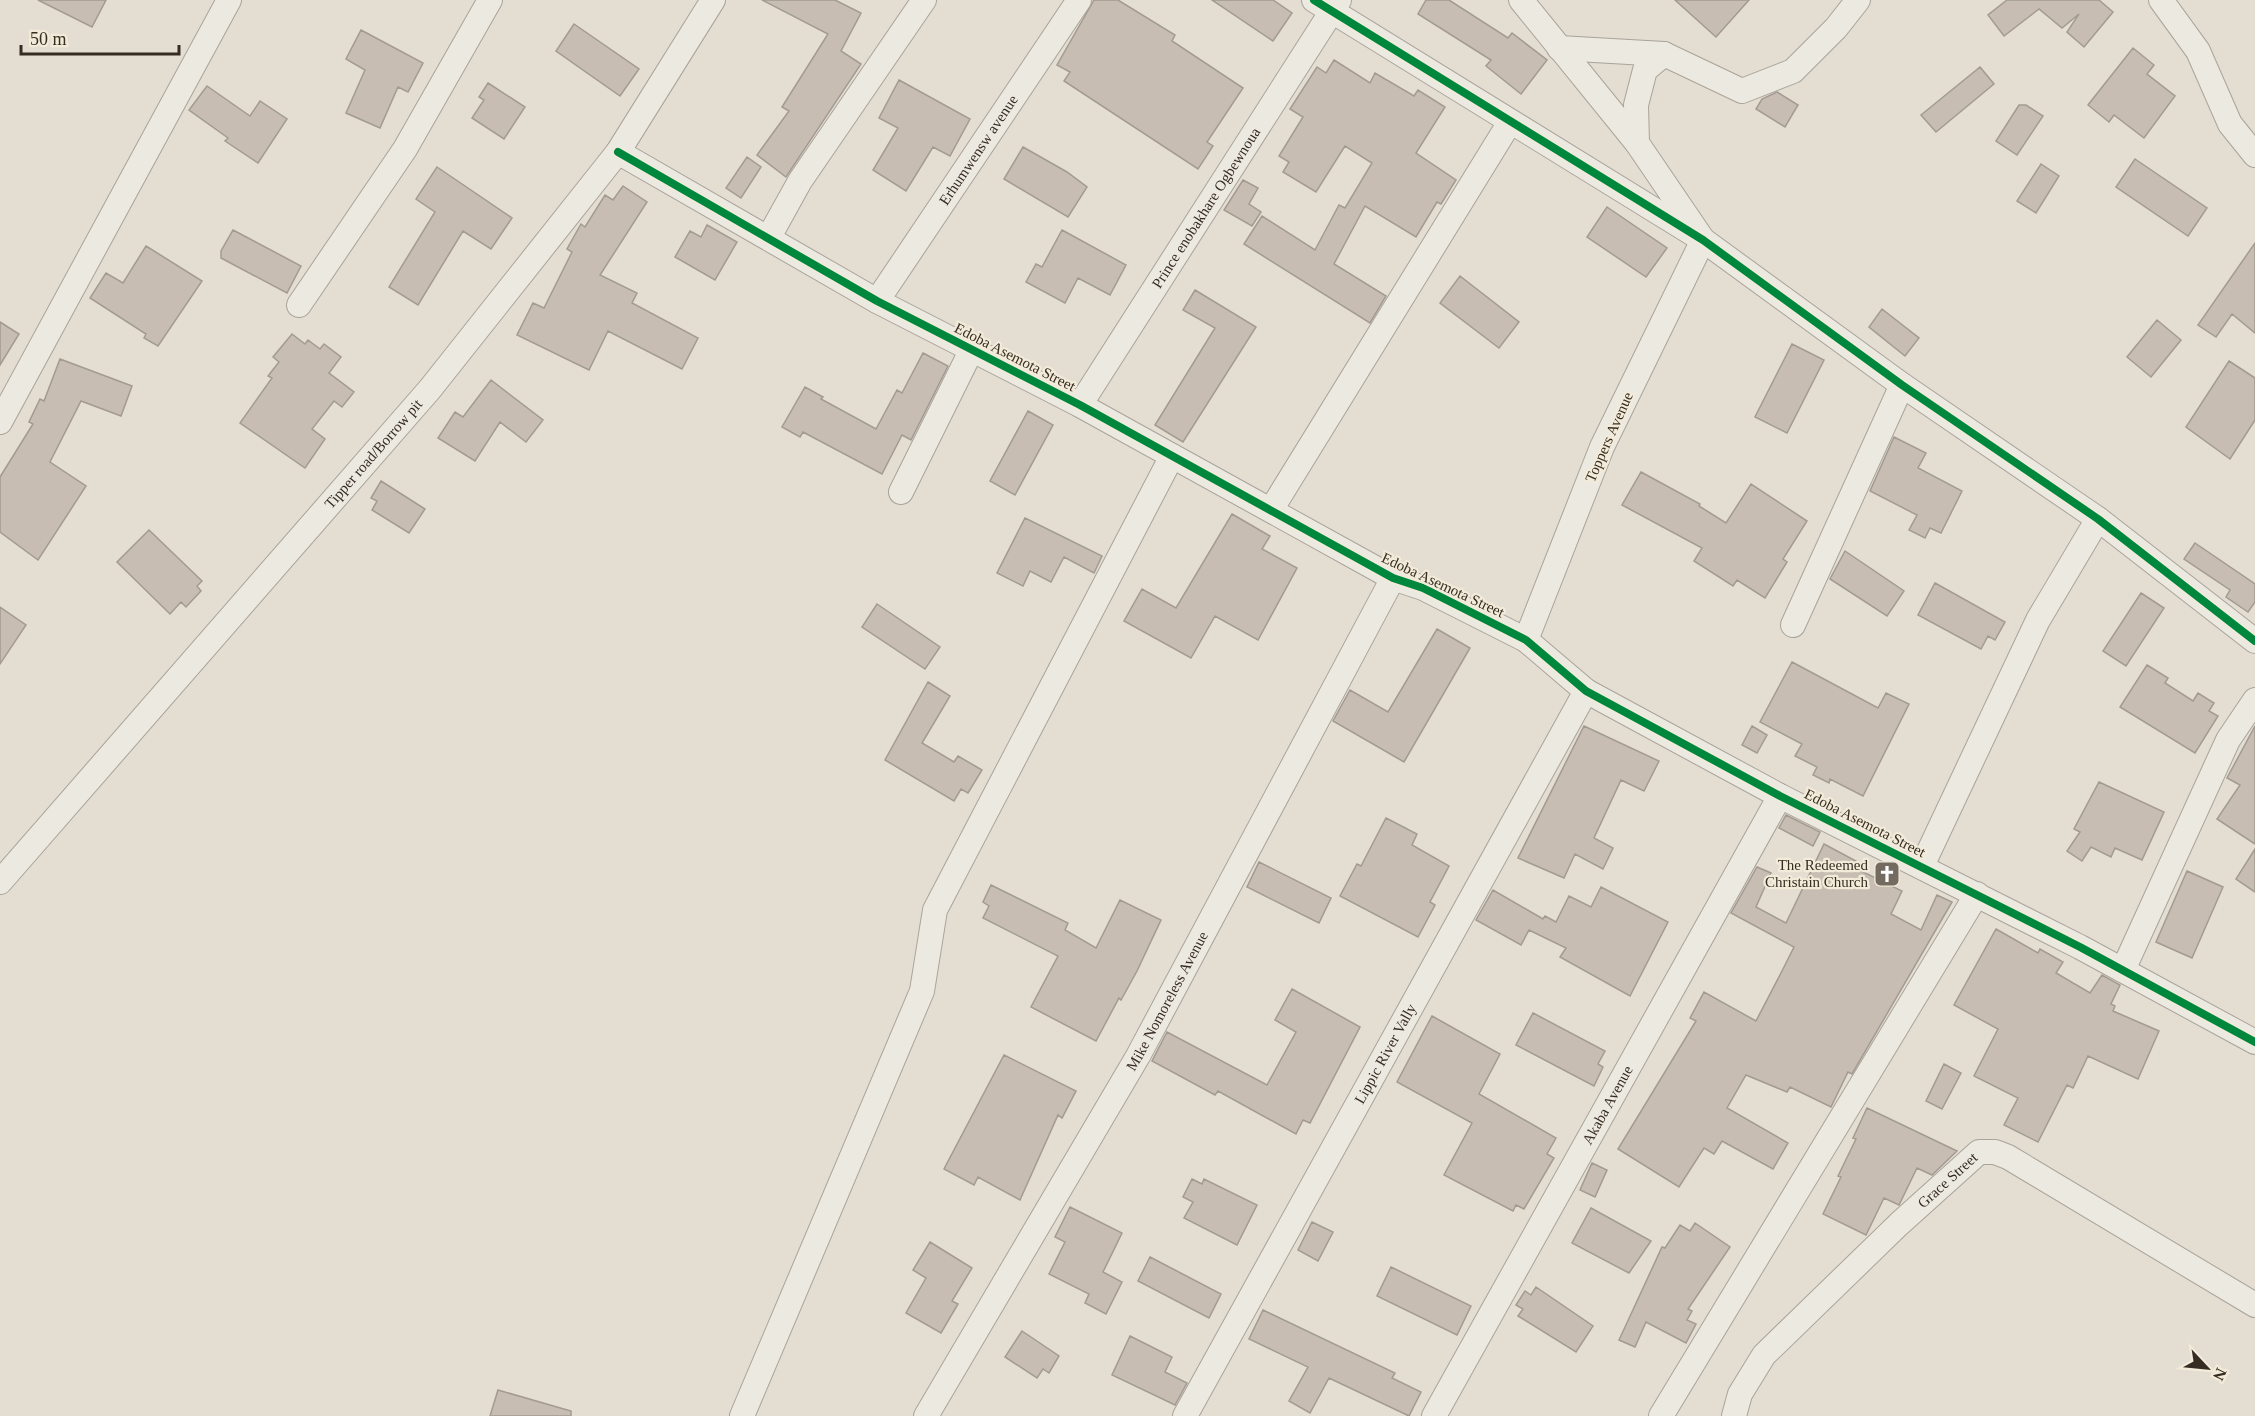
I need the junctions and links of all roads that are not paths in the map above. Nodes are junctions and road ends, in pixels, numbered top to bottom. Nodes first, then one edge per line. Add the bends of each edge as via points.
1 (229, 0) edge
2 (490, 0) edge
3 (713, 0) edge
4 (924, 0) edge
5 (1079, 0) edge
6 (1521, 0) edge
7 (1858, 0) edge
8 (2161, 0) edge
9 (1328, 4) edge
10 (1558, 48) junction
11 (1664, 54) junction
12 (1510, 122) junction
13 (1637, 143) junction
14 (618, 152) junction
15 (2255, 155) edge
16 (769, 237) junction
17 (1703, 240) junction
18 (877, 301) junction
19 (299, 305) dead end
20 (971, 351) junction
21 (1902, 385) junction
22 (1080, 405) junction
23 (0, 422) edge
24 (1172, 456) junction
25 (901, 492) dead end
26 (1271, 510) junction
27 (2098, 519) junction
28 (1394, 578) junction
29 (1793, 625) dead end
30 (1526, 640) junction
31 (2255, 641) edge
32 (1586, 691) junction
33 (2255, 700) edge
34 (1780, 796) junction
35 (1922, 866) junction
36 (0, 882) edge
37 (1977, 894) junction
38 (2123, 970) junction
39 (2255, 1042) edge
40 (2255, 1305) edge
41 (742, 1416) edge
42 (926, 1416) edge
43 (1185, 1416) edge
44 (1434, 1416) edge
45 (1661, 1416) edge
46 (1734, 1416) edge

1 - 23 street
2 - 19 street via 405,149
3 - 14 street, Tipper road/Borrow pit
4 - 16 street via 800,181
5 - 18 street, Erhumwensw avenue
6 - 10 street
7 - 11 street via 1793,71 1742,91
8 - 15 street via 2198,51 2230,124
9 - 12 street
9 - 22 street, Prince enobakhare Ogbewnoua
10 - 11 street
10 - 13 street
11 - 13 street via 1645,70 1636,105
12 - 17 street
12 - 26 street
13 - 17 street
14 - 16 street, Edoba Asemota Street
14 - 36 street, Tipper road/Borrow pit via 430,389
16 - 18 street, Edoba Asemota Street
17 - 21 street
17 - 30 street, Toppers Avenue via 1602,447
18 - 20 street, Edoba Asemota Street
20 - 22 street, Edoba Asemota Street
20 - 25 street
21 - 27 street
21 - 29 street
22 - 24 street, Edoba Asemota Street
24 - 26 street, Edoba Asemota Street
24 - 41 street via 935,910 922,991
26 - 28 street, Edoba Asemota Street
27 - 31 street
27 - 35 street via 2038,620
28 - 30 street, Edoba Asemota Street via 1423,588
28 - 42 street, Mike Nomoreless Avenue via 1138,1056
30 - 32 street, Edoba Asemota Street
32 - 34 street, Edoba Asemota Street
32 - 43 street, Lippic River Vally
33 - 38 street via 2223,750
34 - 35 street, Edoba Asemota Street
34 - 44 street, Akaba Avenue
35 - 37 street, Edoba Asemota Street
37 - 38 street, Edoba Asemota Street
37 - 45 street
38 - 39 street, Edoba Asemota Street
40 - 46 street, Grace Street via 2008,1157 1979,1152 1764,1354 1740,1394

